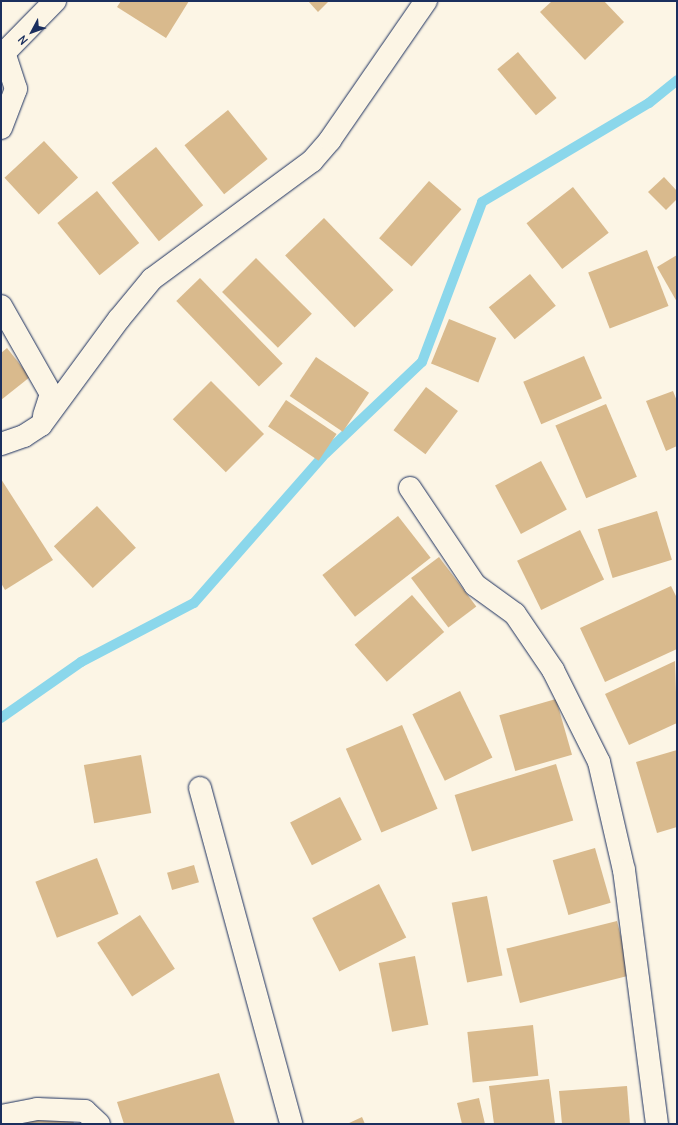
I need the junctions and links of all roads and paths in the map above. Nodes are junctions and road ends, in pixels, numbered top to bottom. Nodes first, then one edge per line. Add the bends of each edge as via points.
1 (54, 1) edge
2 (426, 1) edge
3 (2, 53) edge
4 (1, 128) edge
5 (1, 306) edge
6 (41, 425) junction
7 (1, 444) edge
8 (410, 488) dead end
9 (200, 788) dead end
10 (1, 1116) edge
11 (99, 1124) edge
12 (291, 1124) edge
13 (657, 1124) edge

1 - 3 street
2 - 6 street via 330,140 312,161 152,279 119,319
3 - 4 street via 16,89
5 - 6 street via 51,394
6 - 7 street via 24,436
8 - 13 street via 475,585 515,614 553,670 600,762 624,870
9 - 12 street
10 - 11 street via 37,1109 85,1111

